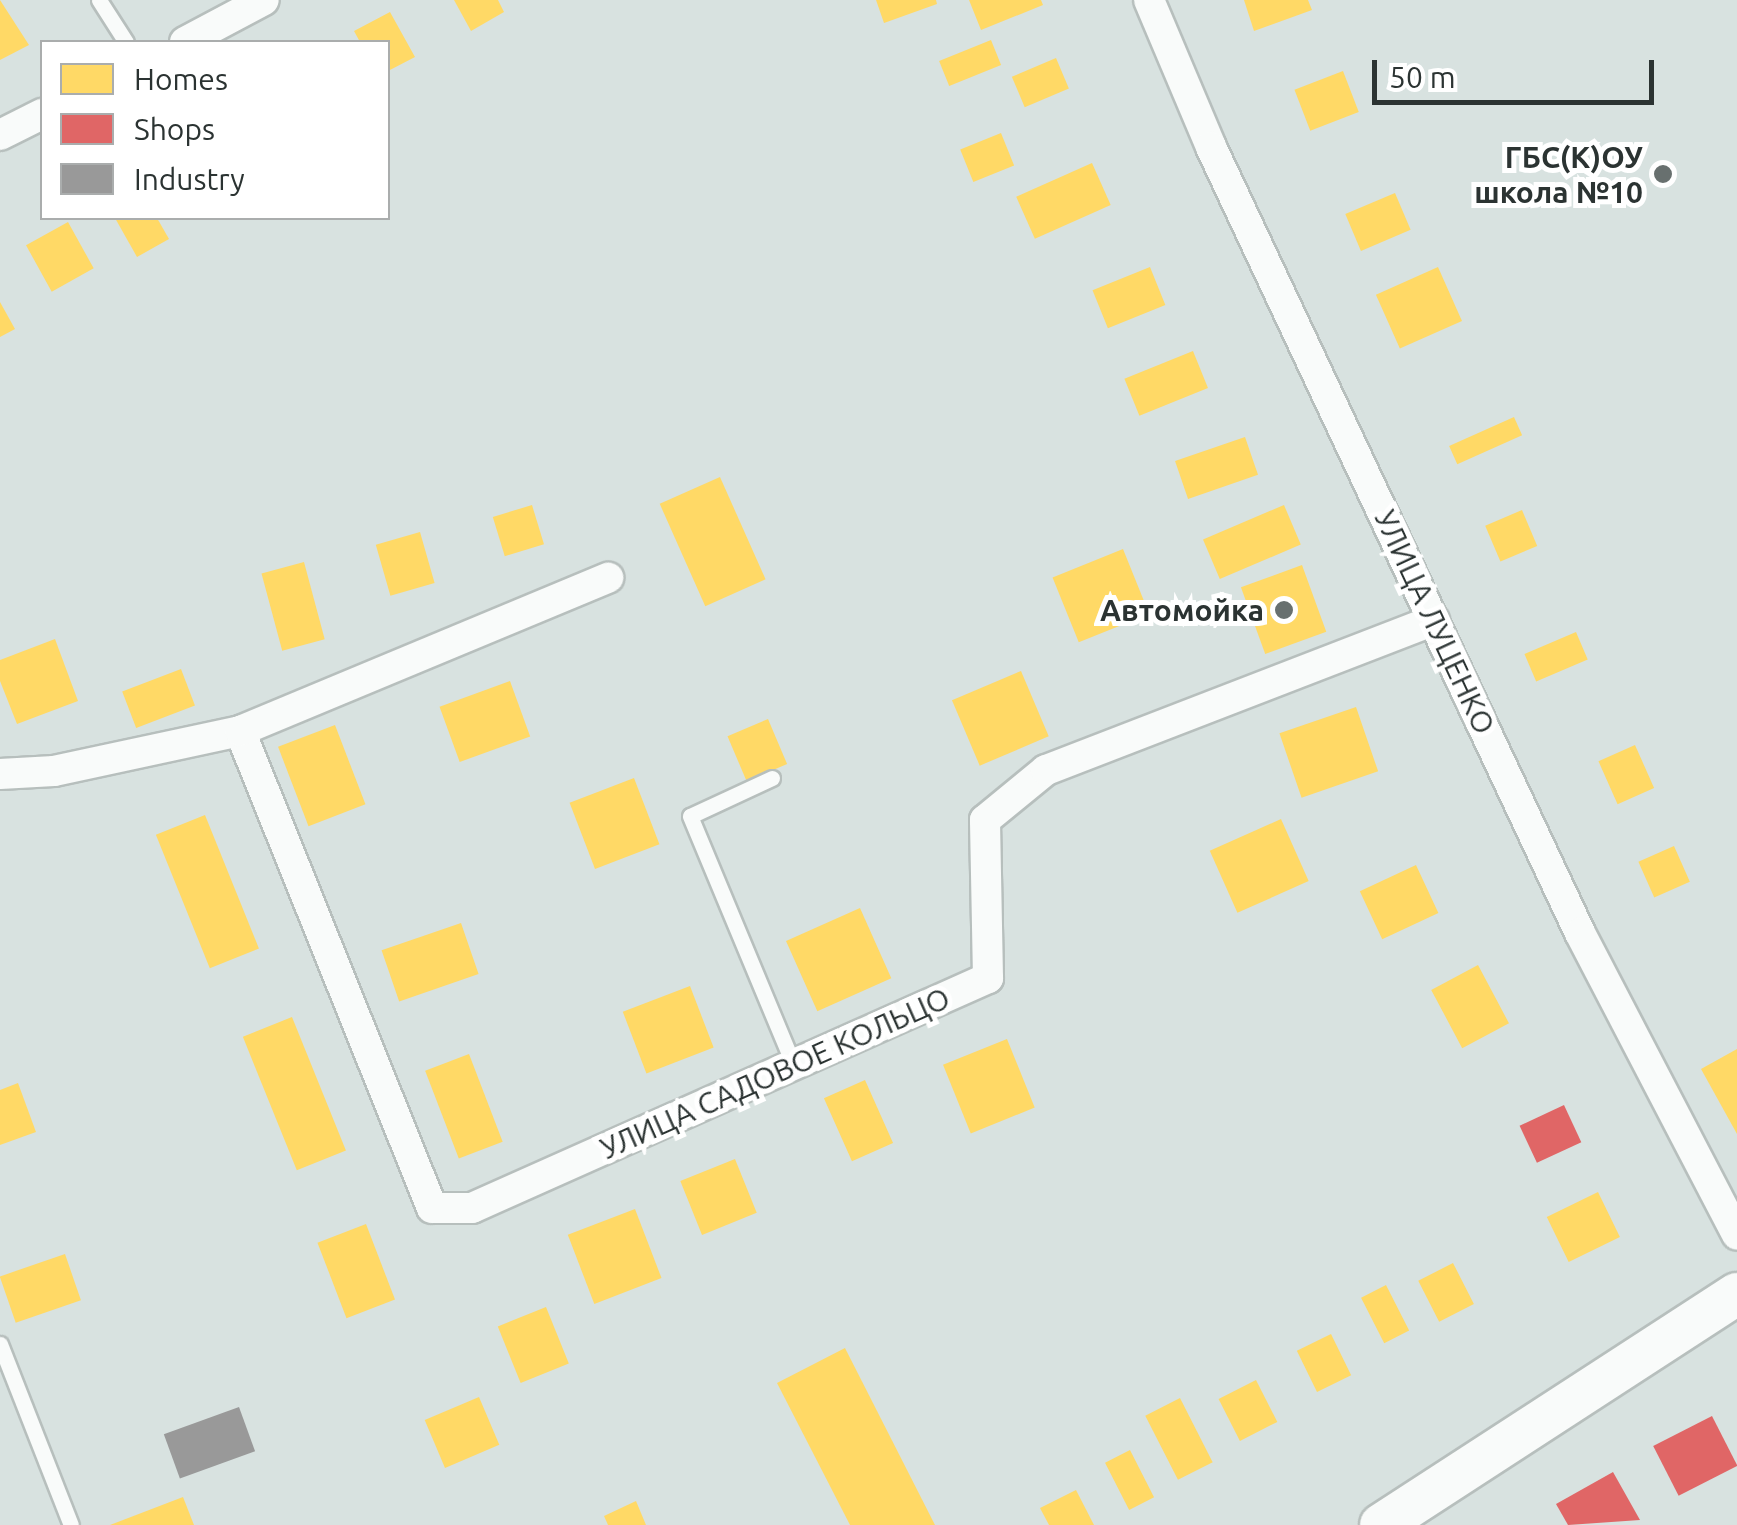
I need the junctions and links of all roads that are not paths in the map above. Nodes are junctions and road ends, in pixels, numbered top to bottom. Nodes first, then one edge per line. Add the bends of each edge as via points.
1 (99, 0) edge
2 (264, 0) edge
3 (1149, 0) edge
4 (125, 40) edge
5 (188, 40) edge
6 (40, 115) edge
7 (0, 135) edge
8 (608, 578) dead end
9 (1434, 620) junction
10 (240, 730) junction
11 (0, 774) edge
12 (772, 778) dead end
13 (793, 1064) junction
14 (1737, 1235) edge
15 (1737, 1294) edge
16 (0, 1344) edge
17 (70, 1525) edge
18 (1381, 1525) edge

1 - 4 lane
2 - 5 street
3 - 9 street, УЛИЦА ЛУЦЕНКО
6 - 7 street
8 - 10 street
9 - 13 street, УЛИЦА САДОВОЕ КОЛЬЦО via 1046,770 985,820 988,978
9 - 14 street, УЛИЦА ЛУЦЕНКО via 1580,933
10 - 11 street via 54,772
10 - 13 street, УЛИЦА САДОВОЕ КОЛЬЦО via 432,1208 472,1208
12 - 13 lane via 690,816
15 - 18 main road
16 - 17 lane

